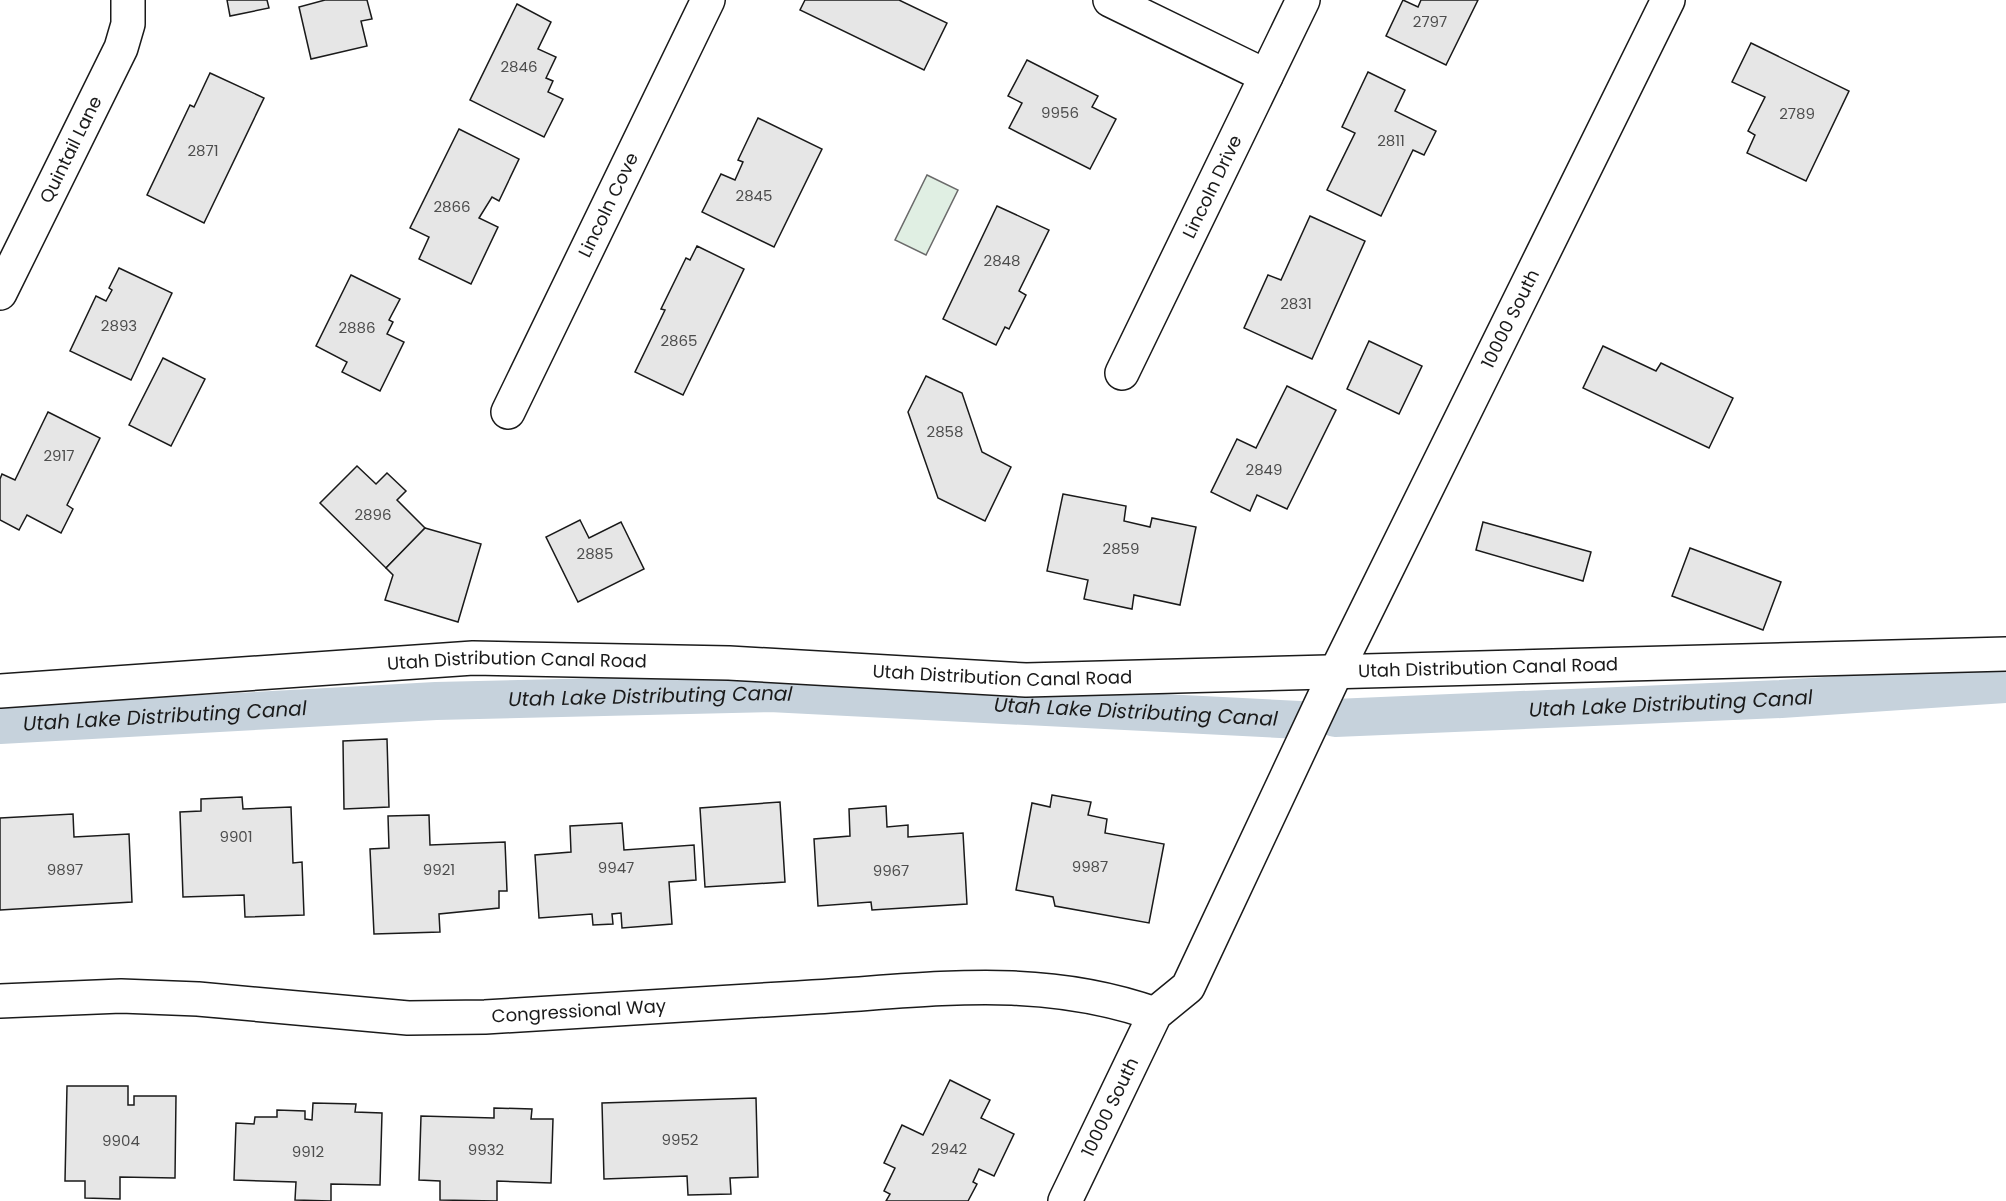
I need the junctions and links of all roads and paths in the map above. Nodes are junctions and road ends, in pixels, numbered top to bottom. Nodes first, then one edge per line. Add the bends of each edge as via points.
1 (128, 0) edge
2 (708, 0) edge
3 (1110, 0) edge
4 (1303, 0) edge
5 (1668, 0) edge
6 (1266, 76) junction
7 (0, 293) edge
8 (1122, 373) dead end
9 (508, 412) dead end
10 (2006, 654) edge
11 (1336, 672) junction
12 (0, 691) edge
13 (0, 1001) edge
14 (1155, 1014) junction
15 (1065, 1201) edge

1 - 7 street, Quintail Lane via 128,24 121,48
2 - 9 street, Lincoln Cove
3 - 6 street
4 - 6 street, Lincoln Drive
5 - 11 street, 10000 South
6 - 8 street, Lincoln Drive
10 - 11 street, Utah Distribution Canal Road
11 - 12 street, Utah Distribution Canal Road via 1026,680 729,663 472,658
11 - 14 street, 10000 South via 1188,987
13 - 14 street, Congressional Way via 154,997 419,1018 998,987 1084,994
14 - 15 street, 10000 South

